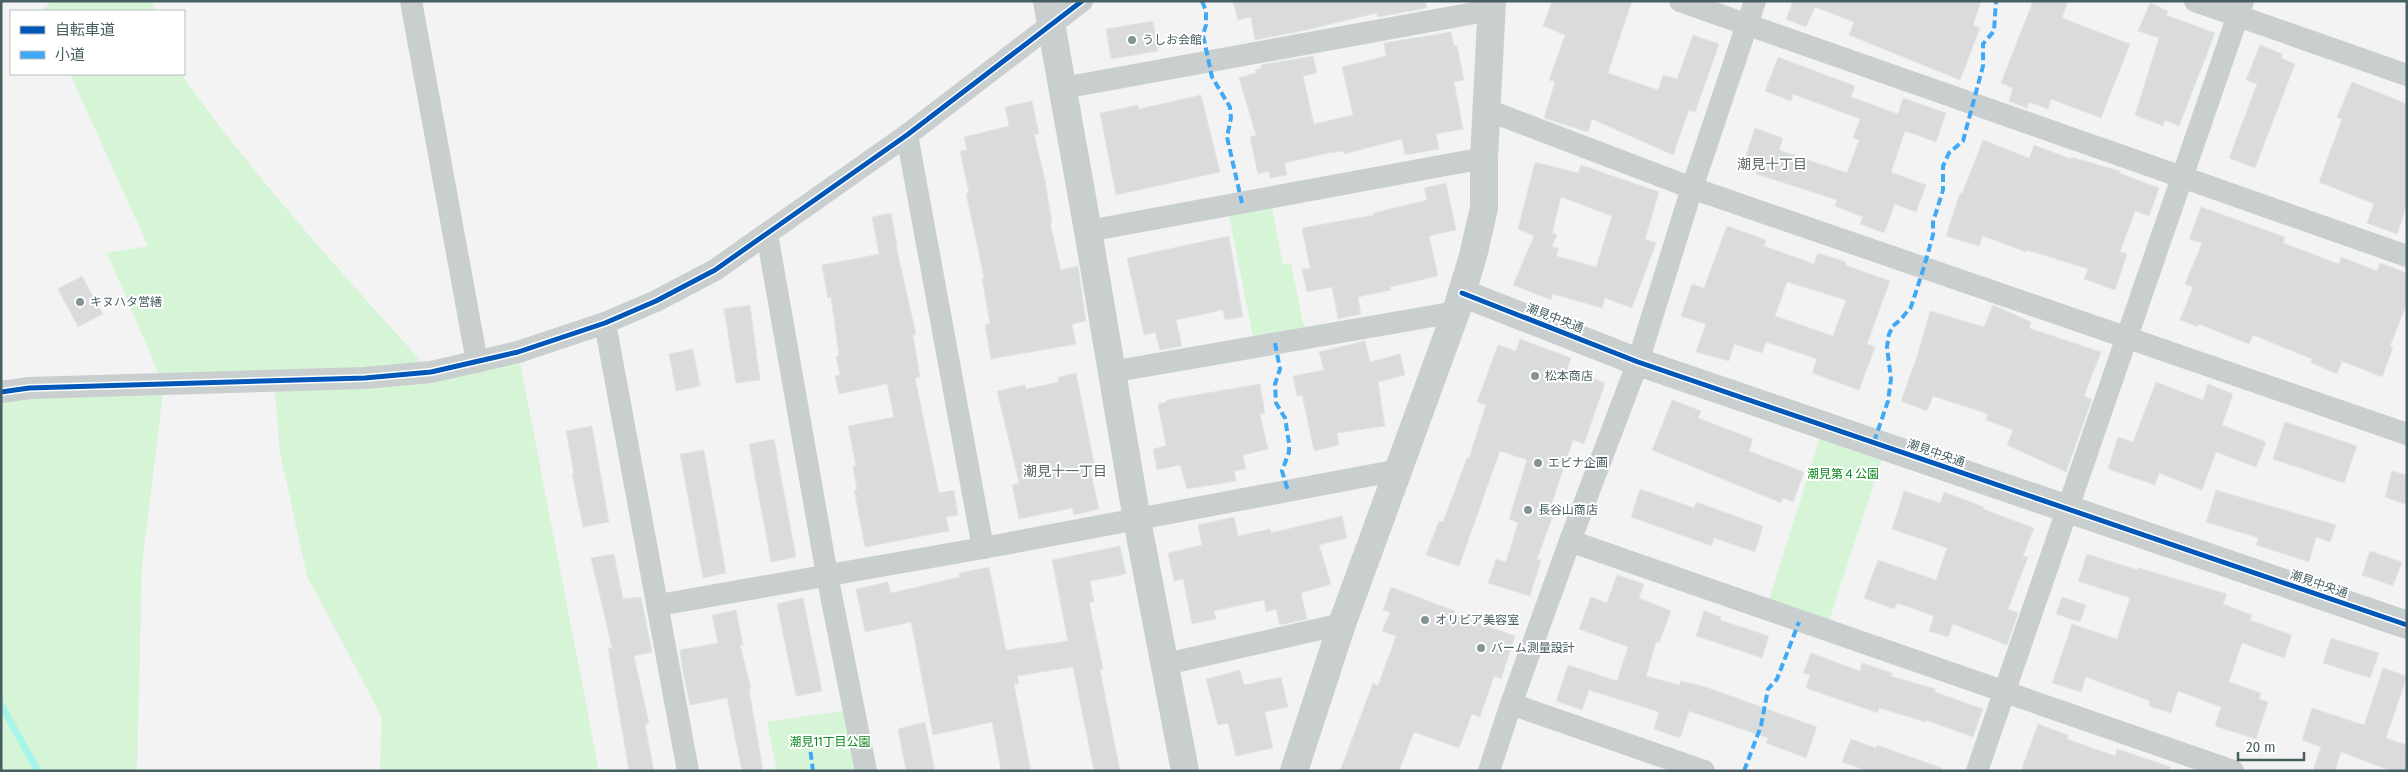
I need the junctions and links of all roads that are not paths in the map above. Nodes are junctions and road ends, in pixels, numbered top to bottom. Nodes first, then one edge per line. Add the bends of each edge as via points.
1 (411, 1) edge
2 (1082, 1) edge
3 (1680, 1) edge
4 (1755, 1) edge
5 (2194, 1) edge
6 (1491, 6) edge
7 (2240, 9) edge
8 (1049, 13) edge
9 (1746, 26) junction
10 (2407, 75) edge
11 (1063, 88) junction
12 (1487, 110) junction
13 (907, 135) junction
14 (1484, 158) junction
15 (2183, 178) junction
16 (1692, 188) junction
17 (1088, 231) junction
18 (767, 234) junction
19 (2407, 256) edge
20 (1459, 302) junction
21 (605, 323) junction
22 (2129, 336) junction
23 (477, 362) junction
24 (1638, 362) junction
25 (1111, 372) junction
26 (1, 392) edge
27 (2407, 434) edge
28 (1399, 470) junction
29 (2069, 509) junction
30 (1137, 520) junction
31 (1570, 541) junction
32 (983, 548) junction
33 (827, 575) junction
34 (658, 605) junction
35 (1342, 624) junction
36 (2407, 625) edge
37 (1166, 664) junction
38 (2004, 692) junction
39 (1511, 704) junction
40 (688, 771) edge
41 (866, 771) edge
42 (1185, 771) edge
43 (1294, 771) edge
44 (1490, 771) edge
45 (1704, 771) edge
46 (1977, 771) edge
47 (2233, 771) edge

1 - 23 street
2 - 8 street
3 - 9 street
4 - 9 street
5 - 7 street
6 - 11 street
6 - 12 street
7 - 10 street
7 - 15 street
8 - 11 street
8 - 13 street
9 - 15 street
9 - 16 street
11 - 17 street
12 - 14 street
12 - 16 street
13 - 18 street
13 - 32 street
14 - 17 street
14 - 20 street via 1484,208
15 - 19 street
15 - 22 street
16 - 22 street
16 - 24 street
17 - 25 street
18 - 21 street via 715,270
18 - 33 street
20 - 24 street, 潮見中央通
20 - 25 street
20 - 28 street
21 - 23 street
21 - 34 street
22 - 27 street
22 - 29 street
23 - 26 street via 431,372 365,378 29,388
24 - 29 street, 潮見中央通
24 - 31 street
25 - 30 street
28 - 30 street
28 - 35 street
29 - 36 street, 潮見中央通
29 - 38 street
30 - 32 street
30 - 37 street
31 - 38 street
31 - 39 street
32 - 33 street
33 - 34 street
33 - 41 street
34 - 40 street
35 - 37 street
35 - 43 street
37 - 42 street
38 - 46 street
38 - 47 street
39 - 44 street
39 - 45 street

